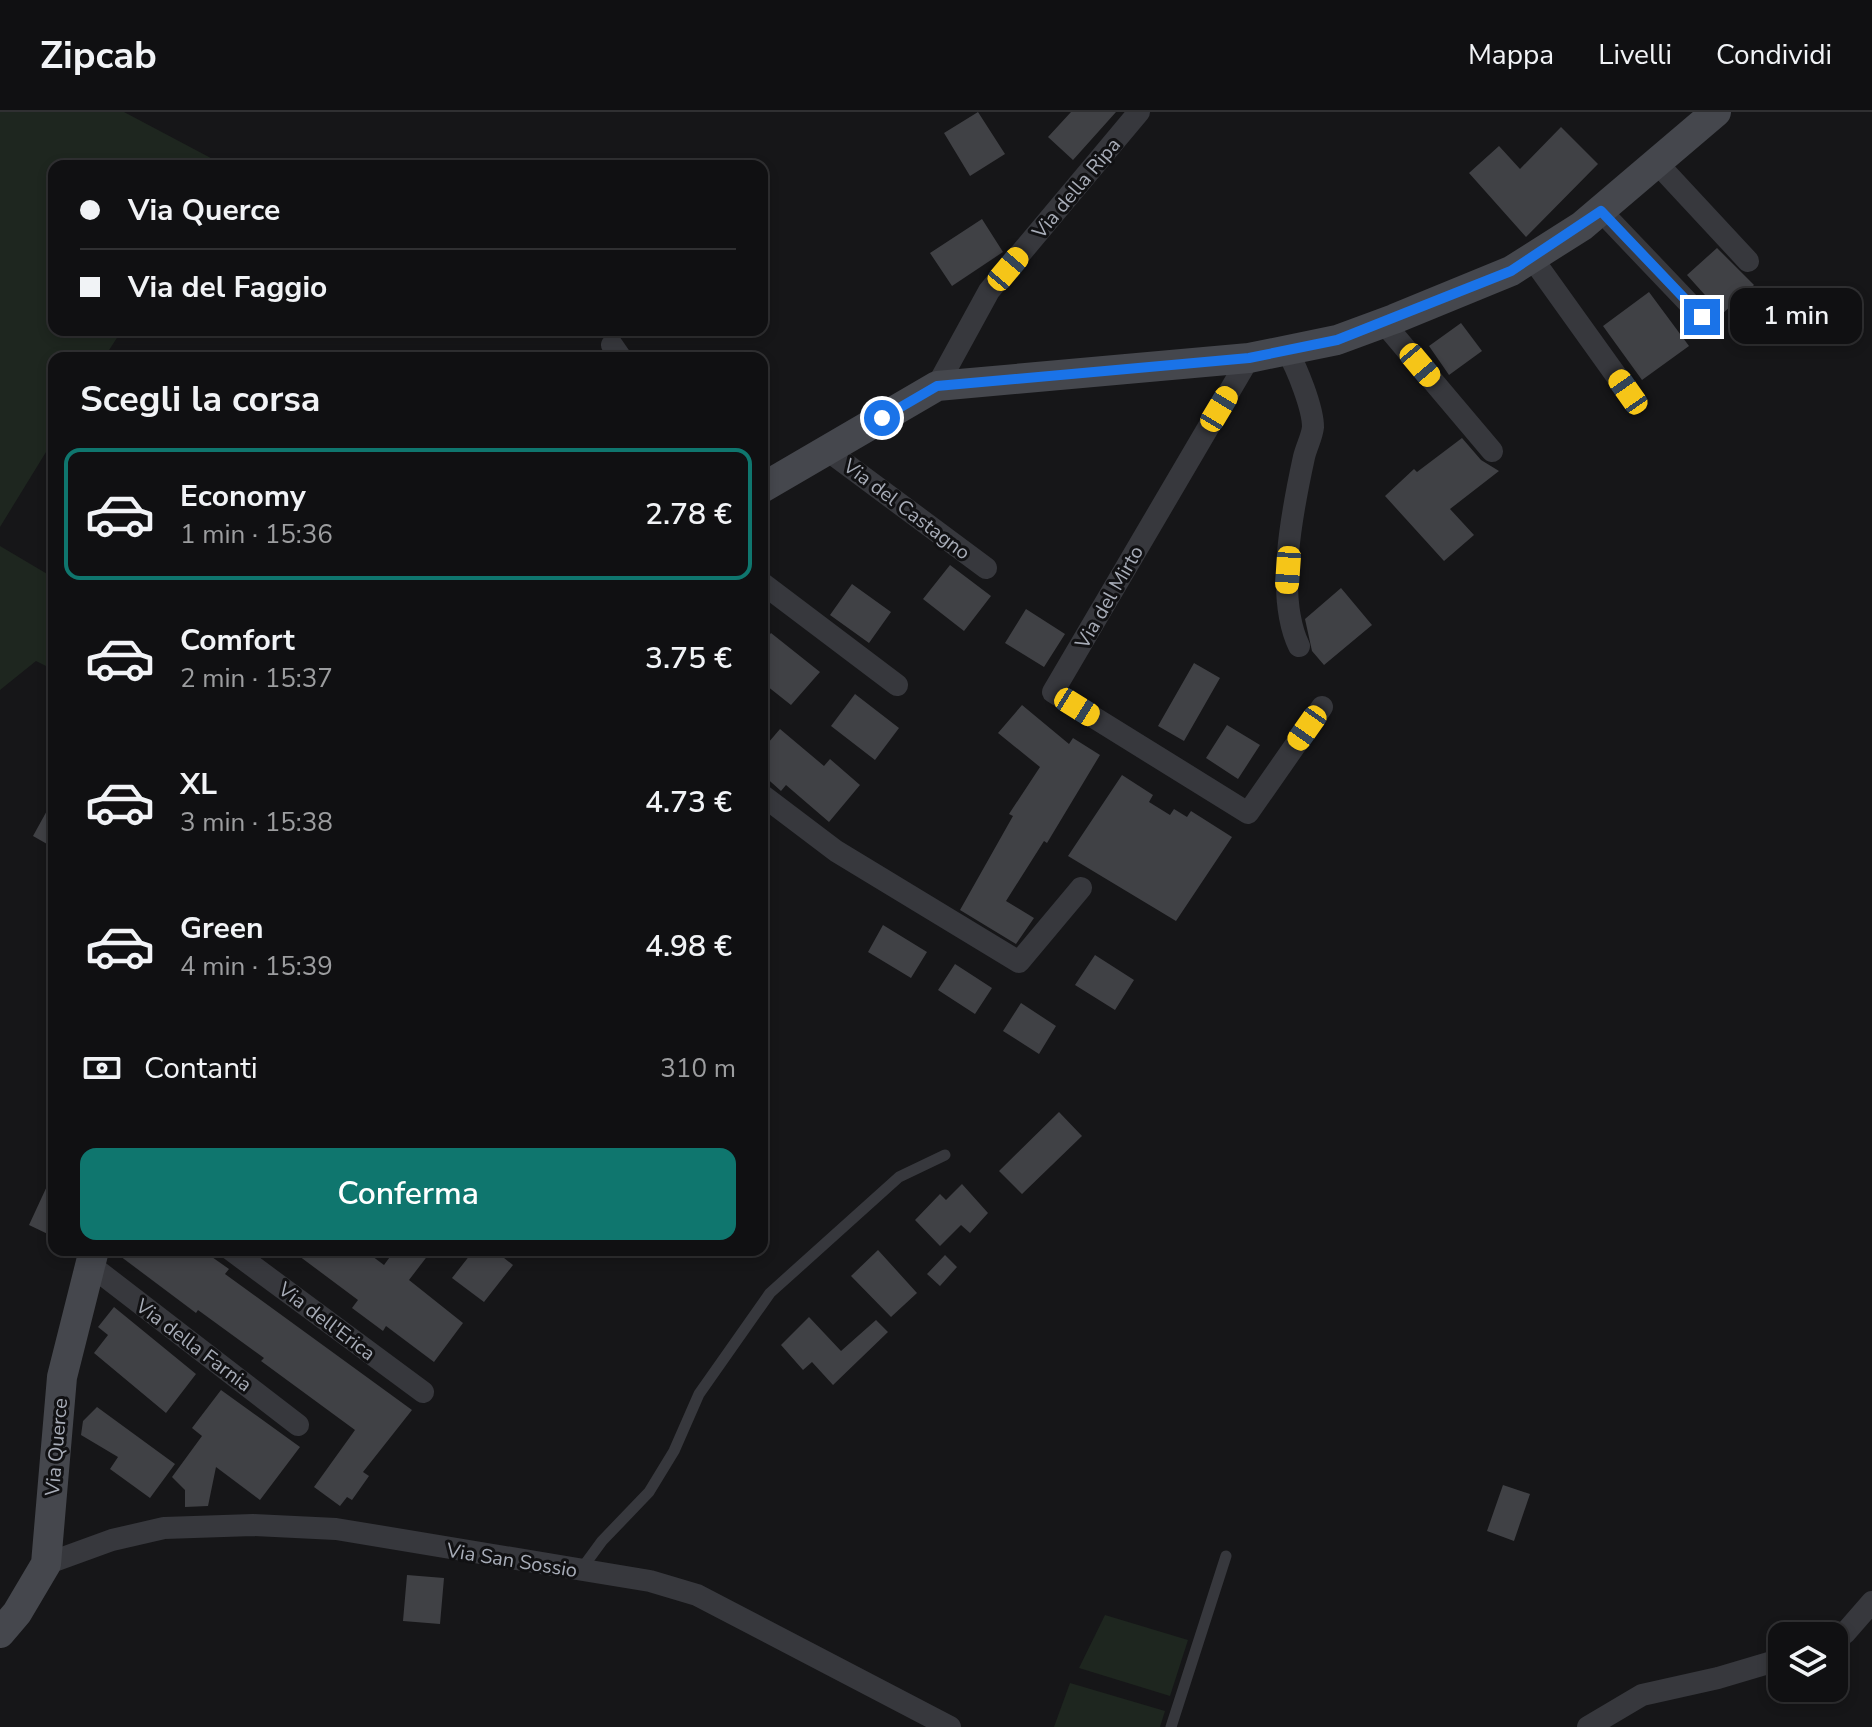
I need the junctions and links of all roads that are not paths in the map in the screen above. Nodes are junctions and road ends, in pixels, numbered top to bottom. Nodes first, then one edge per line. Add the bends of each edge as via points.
1 (1139, 112) edge
2 (1716, 112) edge
3 (1656, 162) junction
4 (1601, 211) junction
5 (1532, 258) junction
6 (1748, 261) dead end
7 (1702, 317) dead end
8 (1389, 321) junction
9 (1287, 351) junction
10 (1249, 358) junction
11 (937, 386) junction
12 (1628, 392) dead end
13 (1479, 416) dead end
14 (827, 450) junction
15 (1492, 451) dead end
16 (768, 484) edge
17 (986, 568) dead end
18 (768, 588) edge
19 (1299, 646) dead end
20 (897, 685) dead end
21 (1322, 707) dead end
22 (768, 800) edge
23 (1081, 888) dead end
24 (945, 1155) dead end
25 (239, 1256) edge
26 (92, 1257) edge
27 (423, 1392) dead end
28 (298, 1425) dead end
29 (1226, 1556) dead end
30 (46, 1564) junction
31 (580, 1571) junction
32 (1872, 1602) edge
33 (1848, 1630) edge
34 (0, 1633) edge
35 (1768, 1663) edge
36 (950, 1727) edge
37 (1171, 1727) edge
38 (1588, 1727) edge

1 - 11 street, Via della Ripa via 989,291
2 - 3 street
3 - 4 street
3 - 6 street
4 - 5 street
4 - 7 street
5 - 8 street
5 - 12 street
8 - 9 street
8 - 13 street
8 - 15 street
9 - 10 street
9 - 19 street via 1313,427 1304,457 1287,589 1289,625
10 - 11 street
10 - 21 street, Via del Mirto via 1053,692 1248,813
11 - 14 street
14 - 16 street
14 - 17 street, Via del Castagno
18 - 20 street
22 - 23 street via 836,851 1019,962
24 - 31 lane via 899,1177 770,1293 699,1394 649,1492
25 - 27 street, Via dell'Erica
26 - 28 street, Via della Farnia
26 - 30 street, Via Querce via 62,1377
29 - 37 lane
30 - 31 street, Via San Sossio via 164,1528 253,1525 336,1529
30 - 34 street, Via Querce
31 - 36 street, Via San Sossio via 650,1581 697,1595
32 - 33 street
35 - 38 street via 1642,1695

